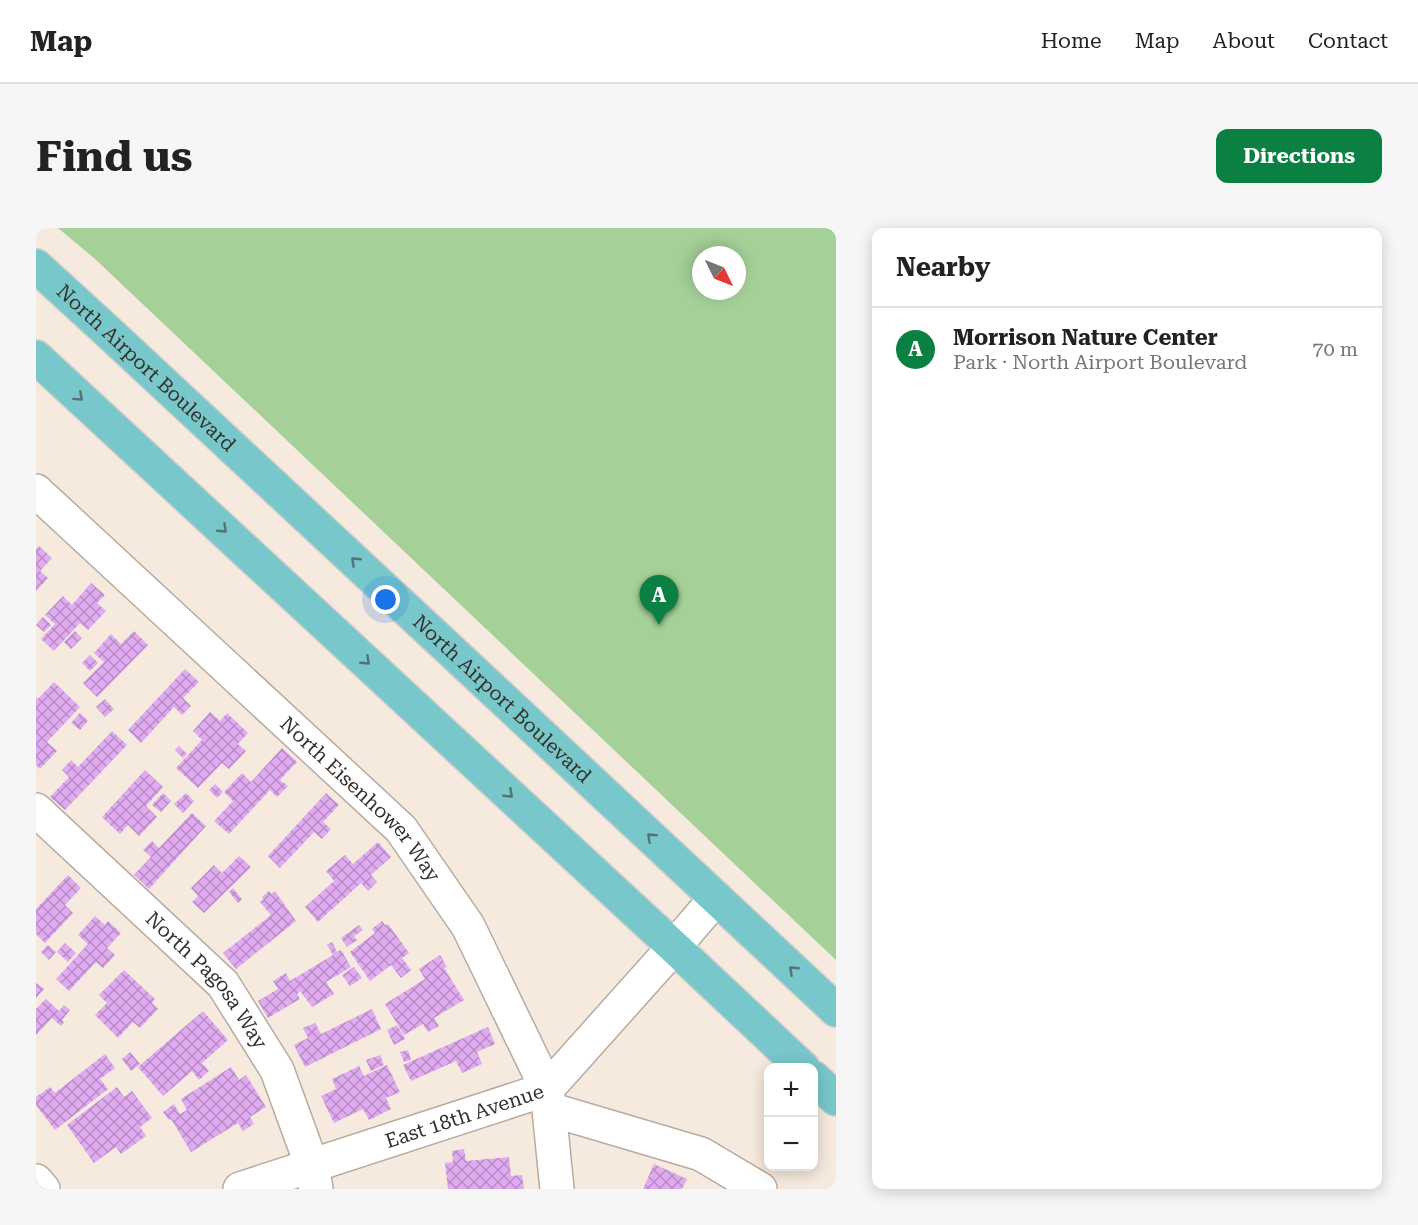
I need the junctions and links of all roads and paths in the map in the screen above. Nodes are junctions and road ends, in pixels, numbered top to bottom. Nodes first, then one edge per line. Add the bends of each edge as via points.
1 (36, 266) edge
2 (36, 357) edge
3 (36, 491) edge
4 (36, 810) edge
5 (716, 898) junction
6 (674, 947) junction
7 (836, 1010) edge
8 (798, 1063) edge
9 (818, 1083) edge
10 (548, 1099) junction
11 (836, 1099) edge
12 (314, 1178) edge
13 (36, 1181) edge
14 (44, 1189) edge
15 (240, 1189) edge
16 (557, 1189) edge
17 (760, 1189) edge

5 -> 1 main road, North Airport Boulevard
2 -> 6 main road
3 - 10 street, North Eisenhower Way via 401,829 468,926
4 - 12 street, North Pagosa Way via 223,984 277,1070
5 - 6 street, East 18th Avenue
7 -> 5 main road, North Airport Boulevard
6 - 8 main road
6 - 10 street, East 18th Avenue
9 - 11 main road
10 - 12 street, East 18th Avenue
10 - 16 street, North Eisenhower Way
10 - 17 street via 701,1154
12 - 15 street, East 18th Avenue
13 - 14 street

